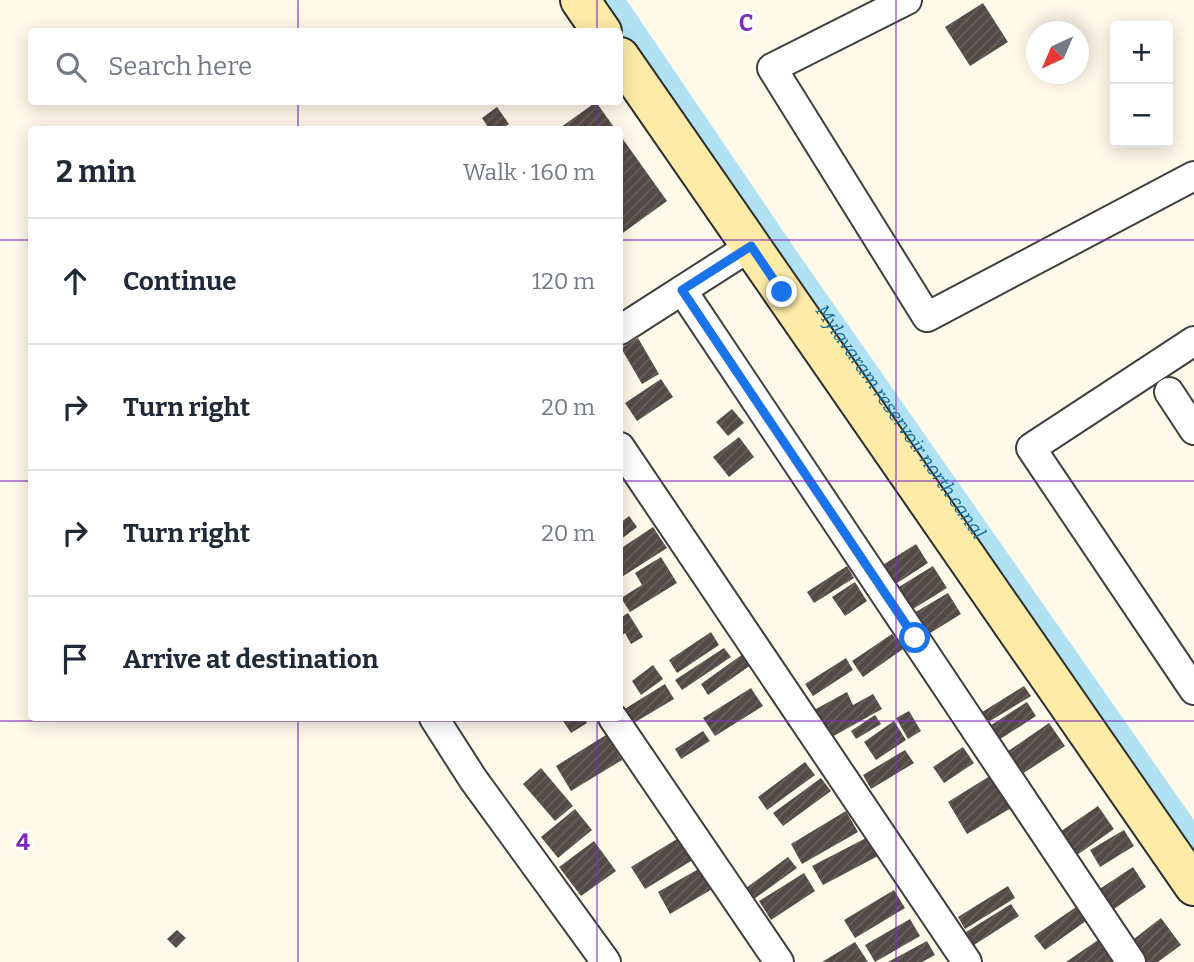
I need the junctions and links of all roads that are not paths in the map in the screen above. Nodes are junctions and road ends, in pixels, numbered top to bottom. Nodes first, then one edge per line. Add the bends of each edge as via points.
1 (580, 0) edge
2 (907, 0) edge
3 (599, 28) edge
4 (623, 61) edge
5 (1194, 176) edge
6 (751, 246) junction
7 (682, 290) junction
8 (623, 328) edge
9 (1194, 341) edge
10 (1169, 392) dead end
11 (1194, 430) edge
12 (623, 451) edge
13 (1194, 690) edge
14 (436, 721) edge
15 (616, 721) edge
16 (1194, 887) edge
17 (606, 962) edge
18 (779, 962) edge
19 (967, 962) edge
20 (1131, 962) edge

1 - 3 main road
2 - 5 street via 772,68 928,317
4 - 6 main road
6 - 7 street
6 - 16 main road
7 - 8 street
7 - 20 street
9 - 13 street via 1031,448
10 - 11 street
12 - 19 street
14 - 17 street
15 - 18 street

